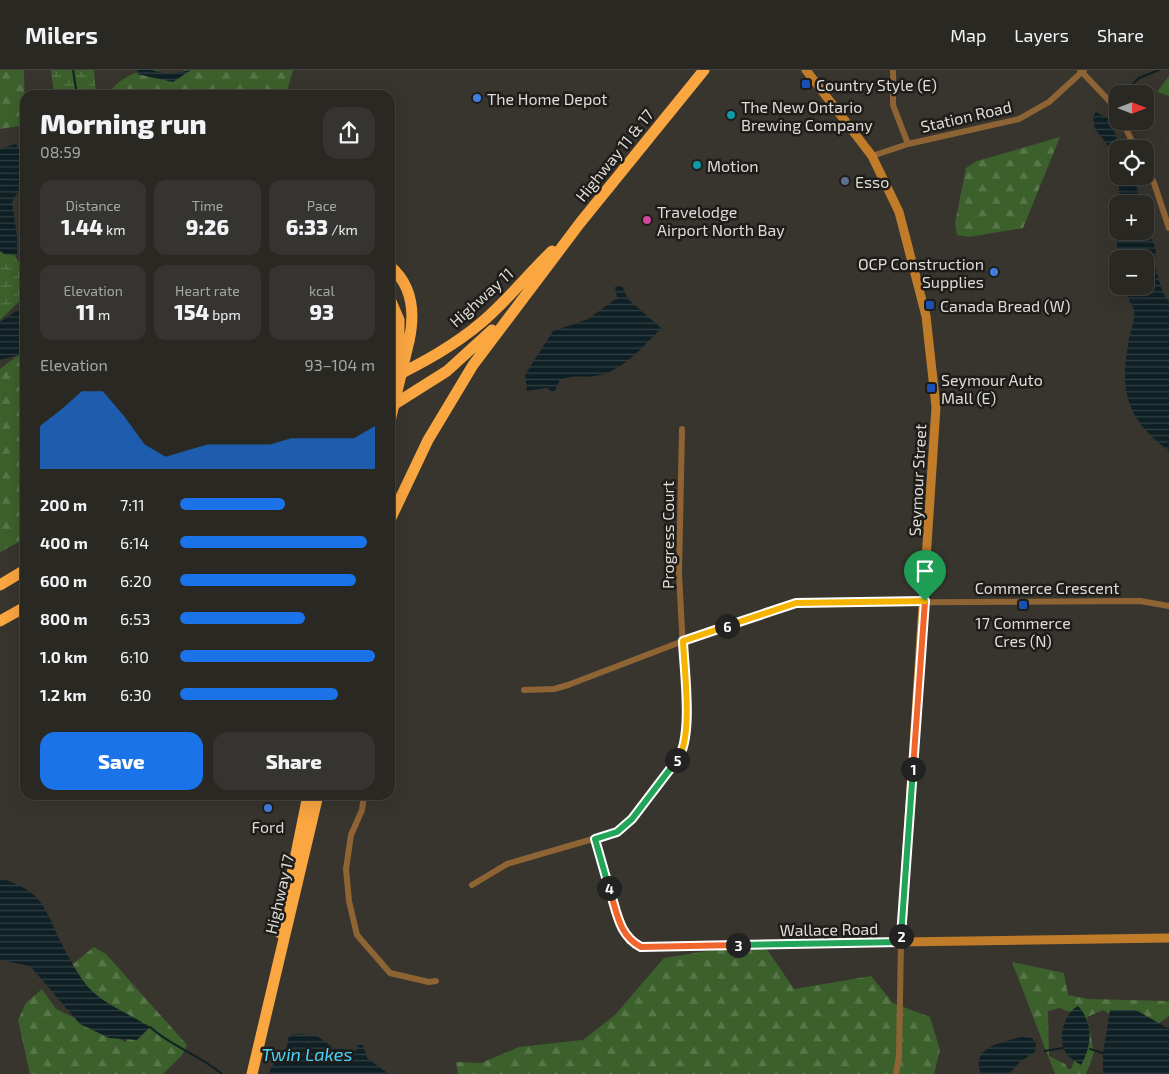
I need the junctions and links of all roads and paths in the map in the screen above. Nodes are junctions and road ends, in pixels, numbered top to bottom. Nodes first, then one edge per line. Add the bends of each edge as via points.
1 (704, 70) edge
2 (806, 70) edge
3 (893, 70) edge
4 (1082, 71) edge
5 (1109, 101) edge
6 (908, 144) junction
7 (872, 156) junction
8 (1154, 183) edge
9 (1169, 228) edge
10 (548, 260) junction
11 (395, 272) edge
12 (395, 311) edge
13 (469, 332) junction
14 (404, 340) junction
15 (395, 369) edge
16 (395, 372) edge
17 (395, 376) edge
18 (395, 392) edge
19 (395, 404) edge
20 (682, 429) dead end
21 (395, 509) edge
22 (20, 573) edge
23 (0, 585) edge
24 (925, 601) junction
25 (1169, 606) edge
26 (20, 610) edge
27 (0, 621) edge
28 (683, 641) junction
29 (524, 690) dead end
30 (307, 800) edge
31 (317, 800) edge
32 (363, 800) edge
33 (595, 839) junction
34 (472, 885) dead end
35 (1169, 938) edge
36 (901, 942) junction
37 (436, 981) dead end
38 (269, 999) junction
39 (252, 1074) edge
40 (896, 1074) edge

1 - 10 highway, Highway 11 & 17
2 - 7 street, Seymour Street
3 - 6 street via 893,105
4 - 5 street
4 - 6 street, Station Road via 1049,102 1019,119
6 - 7 street, Station Road
7 - 24 street, Seymour Street via 899,212 926,316 936,407
8 - 9 street
10 - 13 highway, Highway 11
10 - 19 highway, Highway 11 via 500,321 468,354 427,386
10 - 21 highway via 455,394 418,458
11 - 14 highway via 406,286 411,301 412,324
12 - 14 highway
13 - 15 highway
13 - 17 highway, Highway 11
14 - 16 highway, bridge
14 - 18 highway, bridge
20 - 28 street, Progress Court via 679,573
22 - 23 highway
24 - 25 street, Commerce Crescent via 1140,601
24 - 28 street, Commerce Crescent via 796,603
24 - 36 street, Seymour Street
26 - 27 highway
28 - 29 street, Commerce Crescent via 568,685
28 - 33 street, Progress Court via 687,726 680,756 632,819 617,832
30 - 38 highway, Highway 17
31 - 38 highway, Highway 17
32 - 37 street via 351,835 346,870 348,902 357,935 390,973
33 - 34 street, Progress Court via 507,864
33 - 36 street, Wallace Road via 622,930 629,941 641,947
35 - 36 street, Wallace Road
36 - 40 street, Seymour Street
38 - 39 highway, Highway 17

